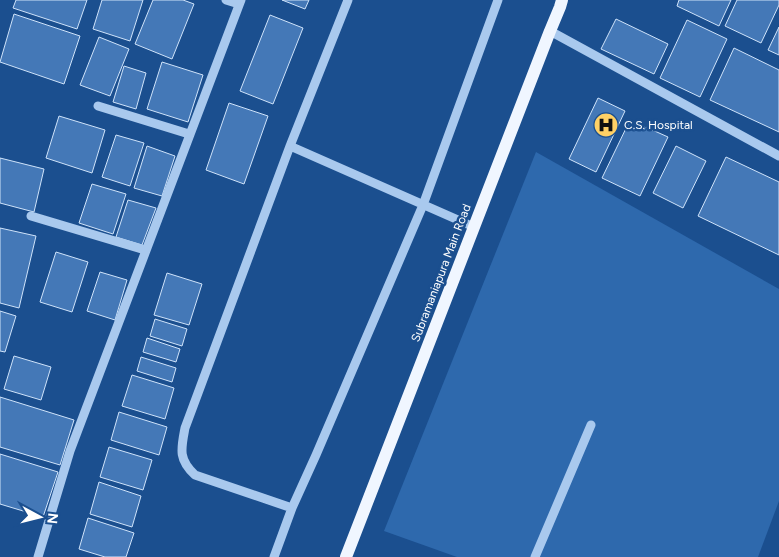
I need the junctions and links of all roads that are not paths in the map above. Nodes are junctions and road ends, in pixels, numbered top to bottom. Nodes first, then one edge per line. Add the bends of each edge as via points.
1 (226, 0) edge
2 (348, 0) edge
3 (498, 0) edge
4 (562, 0) edge
5 (240, 2) edge
6 (550, 31) junction
7 (98, 106) dead end
8 (189, 134) junction
9 (290, 146) junction
10 (779, 156) edge
11 (423, 205) junction
12 (31, 216) dead end
13 (474, 227) junction
14 (145, 250) junction
15 (591, 425) dead end
16 (292, 508) junction
17 (38, 557) edge
18 (274, 557) edge
19 (346, 557) edge
20 (535, 557) edge

1 - 5 street
2 - 9 street
3 - 11 street
4 - 6 main road, Subramaniapura Main Road
5 - 8 street
6 - 10 street
6 - 13 main road, Subramaniapura Main Road
7 - 8 street
8 - 14 street
9 - 11 street
9 - 16 street via 185,428 182,458 195,475
11 - 13 street
11 - 16 street
12 - 14 street
13 - 19 main road, Subramaniapura Main Road
14 - 17 street via 70,451
15 - 20 street
16 - 18 street

